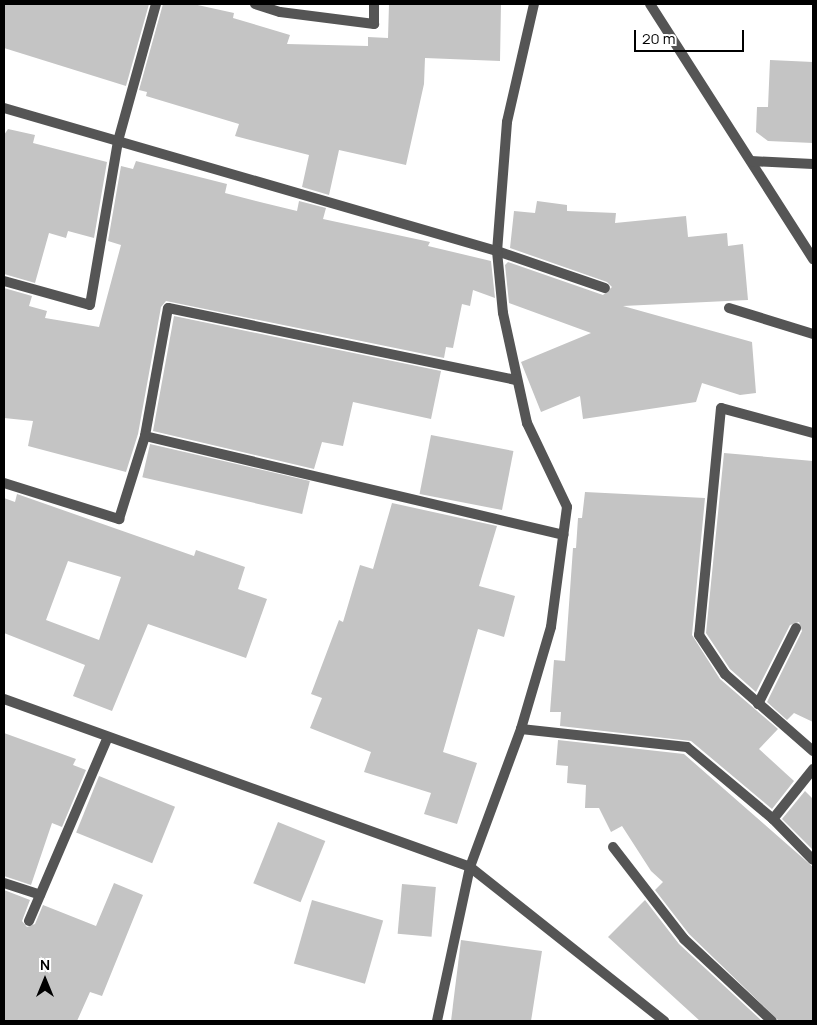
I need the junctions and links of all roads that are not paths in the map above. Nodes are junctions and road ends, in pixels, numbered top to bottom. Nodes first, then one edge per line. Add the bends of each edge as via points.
1 (156, 4) edge
2 (255, 4) edge
3 (374, 4) edge
4 (534, 4) edge
5 (650, 4) edge
6 (4, 108) edge
7 (118, 141) junction
8 (751, 162) junction
9 (813, 164) edge
10 (497, 251) junction
11 (813, 259) edge
12 (4, 281) edge
13 (605, 288) dead end
14 (729, 308) dead end
15 (813, 334) edge
16 (516, 380) junction
17 (813, 433) edge
18 (145, 436) junction
19 (4, 483) edge
20 (563, 535) junction
21 (796, 628) dead end
22 (4, 699) edge
23 (758, 704) junction
24 (522, 729) junction
25 (108, 737) junction
26 (813, 752) edge
27 (813, 769) edge
28 (773, 819) junction
29 (613, 847) dead end
30 (813, 860) edge
31 (470, 867) junction
32 (4, 883) edge
33 (40, 895) junction
34 (29, 921) dead end
35 (437, 1021) edge
36 (664, 1021) edge
37 (772, 1021) edge

1 - 7 street
2 - 3 street via 280,12 374,24
4 - 10 street via 507,122
5 - 8 street
6 - 7 street
7 - 10 street
7 - 12 street via 90,305
8 - 9 street
8 - 11 street
10 - 13 street
10 - 16 street via 503,313
14 - 15 street
16 - 18 street via 168,308
16 - 20 street via 527,423 567,507
17 - 23 street via 721,408 699,635 725,674
18 - 19 street via 119,519
18 - 20 street
20 - 24 street via 551,627
21 - 23 street
22 - 25 street
23 - 26 street
24 - 28 street via 687,747
24 - 31 street
25 - 31 street
25 - 33 street
27 - 28 street
28 - 30 street
29 - 37 street via 684,939
31 - 35 street
31 - 36 street
32 - 33 street
33 - 34 street

